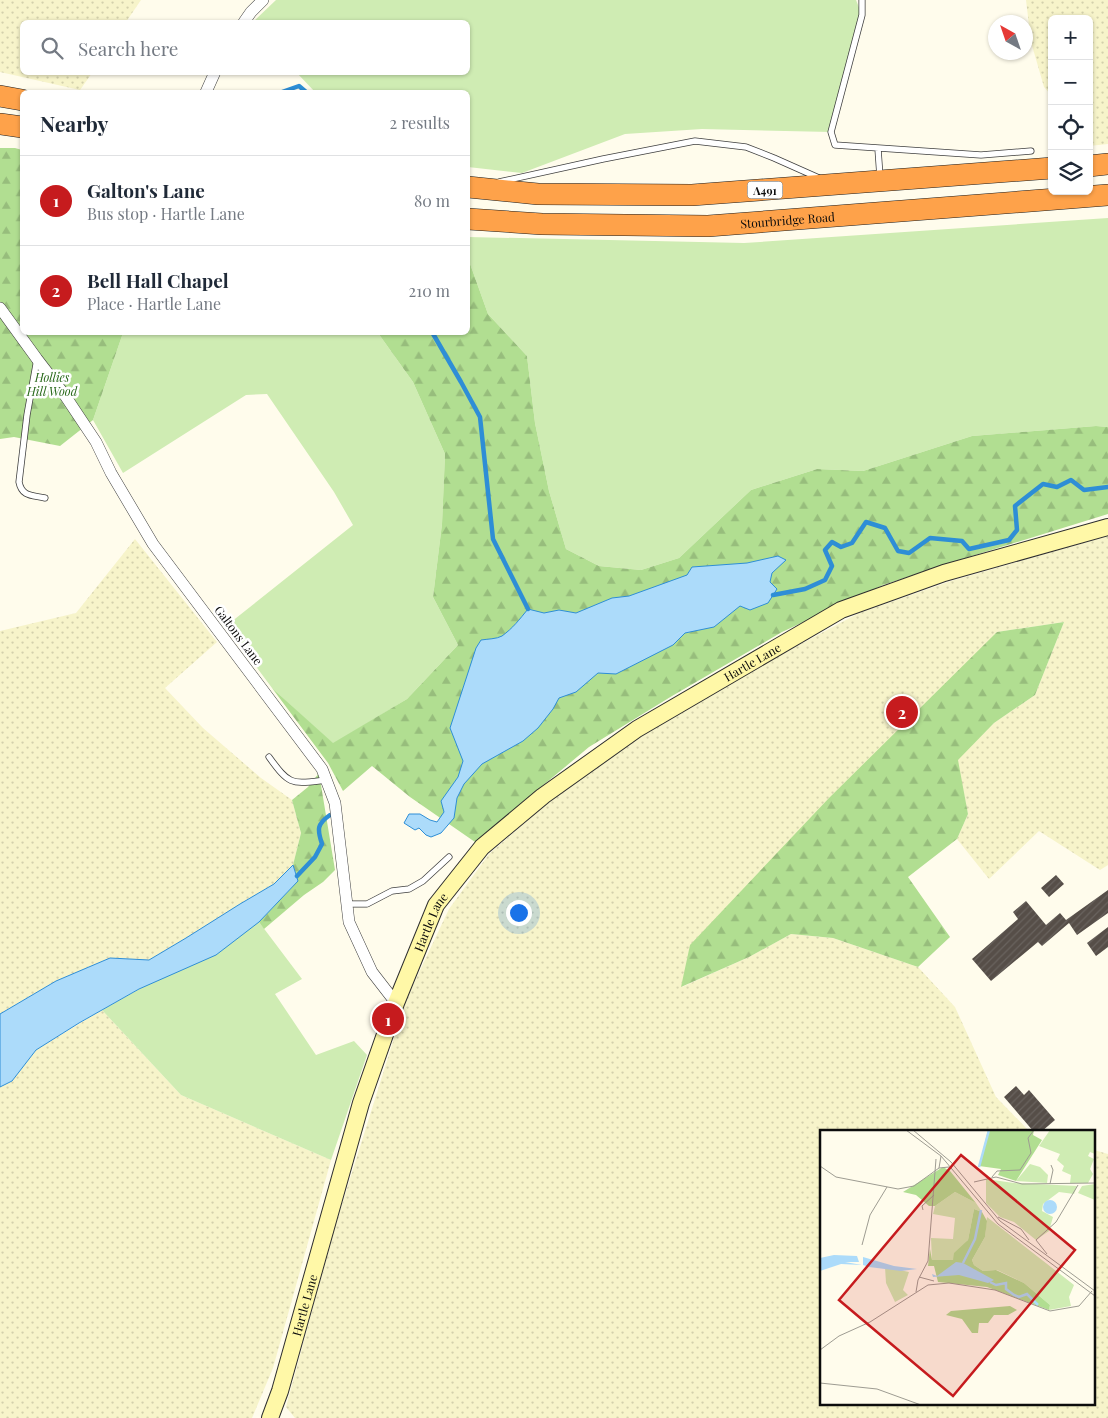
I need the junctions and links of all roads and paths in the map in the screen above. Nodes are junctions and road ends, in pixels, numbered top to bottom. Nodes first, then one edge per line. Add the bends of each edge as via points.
1 (263, 0) edge
2 (862, 0) edge
3 (245, 20) edge
4 (214, 75) edge
5 (207, 90) edge
6 (0, 96) edge
7 (20, 100) edge
8 (878, 149) junction
9 (1031, 151) dead end
10 (1108, 164) edge
11 (1093, 166) edge
12 (1048, 168) edge
13 (881, 182) junction
14 (831, 185) junction
15 (473, 188) edge
16 (1108, 195) edge
17 (470, 219) edge
18 (0, 308) edge
19 (37, 360) junction
20 (45, 498) dead end
21 (1108, 527) edge
22 (269, 757) dead end
23 (326, 780) junction
24 (449, 857) dead end
25 (347, 904) junction
26 (396, 1003) junction
27 (270, 1418) edge

1 - 3 street
2 - 8 lane via 862,16 831,132 835,145
4 - 5 street
6 - 7 highway
8 - 9 lane via 981,154
8 - 13 lane
10 - 11 highway
12 - 13 highway, A491
13 - 14 highway, A491
14 - 15 highway, A491 via 692,195 538,194
14 - 15 lane via 746,147 695,141
16 - 17 highway, Stourbridge Road via 708,226 542,224
18 - 19 street, Galtons Lane
19 - 20 lane via 19,482 26,494
19 - 23 street, Galtons Lane via 96,442 153,544 322,769
21 - 26 main road, Hartle Lane via 944,573 842,610 637,729 543,796 482,847 436,905
22 - 23 lane via 289,781
23 - 25 street, Galtons Lane via 335,803
24 - 25 lane via 409,889 392,891 367,904
25 - 26 street, Galtons Lane via 349,922 372,972
26 - 27 main road, Hartle Lane via 361,1104

